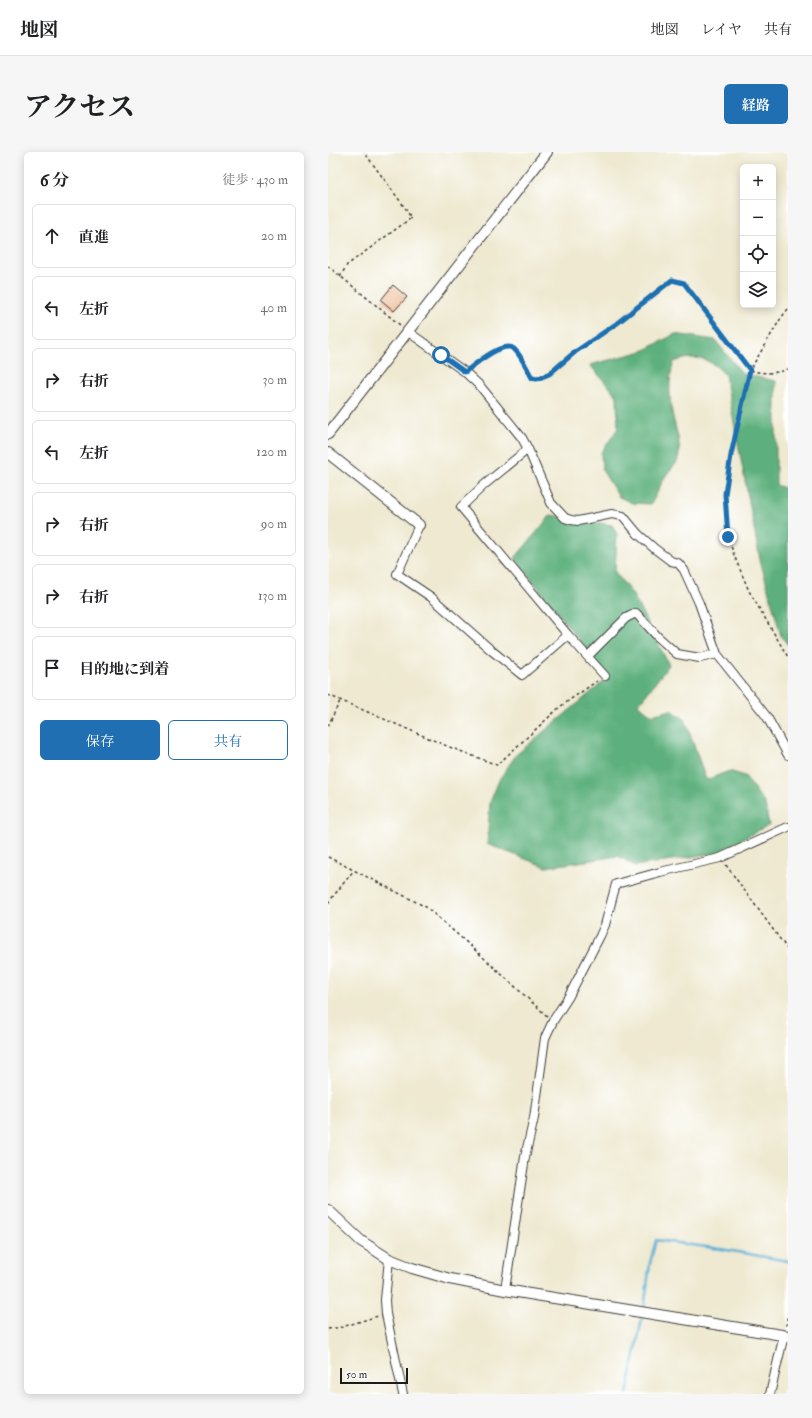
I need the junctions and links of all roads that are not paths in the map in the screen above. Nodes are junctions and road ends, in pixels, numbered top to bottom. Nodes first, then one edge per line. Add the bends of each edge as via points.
1 (547, 152) edge
2 (408, 331) junction
3 (328, 434) edge
4 (528, 449) junction
5 (328, 453) edge
6 (419, 525) joint
7 (568, 635) junction
8 (717, 654) junction
9 (588, 656) junction
10 (605, 676) road end
11 (788, 755) edge
12 (788, 827) edge
13 (328, 1210) edge
14 (388, 1259) junction
15 (505, 1290) junction
16 (786, 1336) edge
17 (404, 1394) edge
18 (770, 1394) edge

1 - 2 street
2 - 3 street
2 - 4 street via 465,372 480,386
4 - 7 street via 461,507
4 - 8 street via 552,503 565,518 578,521 612,514 622,516 655,549 678,563 684,570 699,603
5 - 6 street
6 - 7 street via 397,574 431,597 522,675
7 - 9 street
8 - 9 street via 700,658 677,654 636,613 626,618
8 - 11 street via 767,717
9 - 10 street
12 - 15 street via 720,858 616,884 600,936 545,1038
13 - 14 street via 361,1240
14 - 15 street via 450,1279
14 - 17 street via 386,1314
15 - 16 street
16 - 18 street

